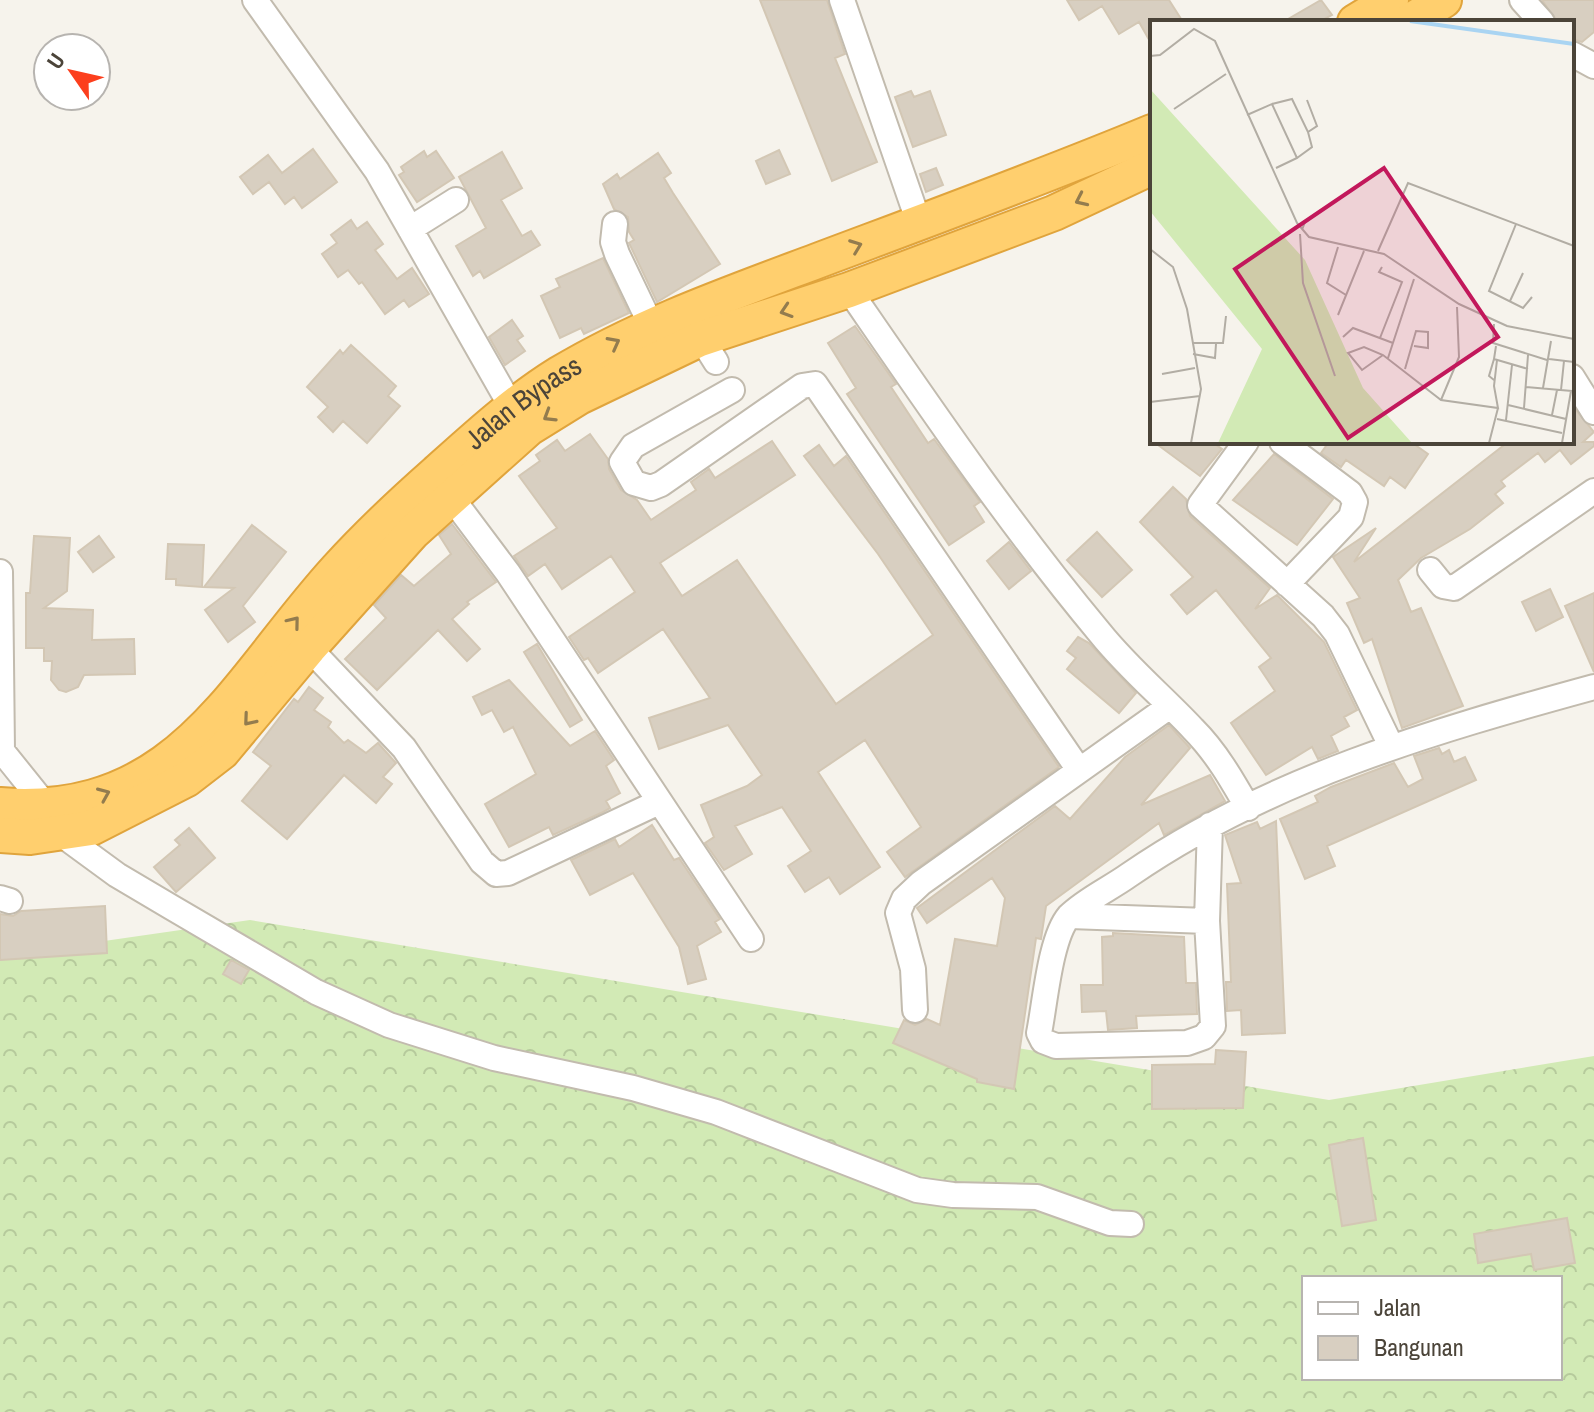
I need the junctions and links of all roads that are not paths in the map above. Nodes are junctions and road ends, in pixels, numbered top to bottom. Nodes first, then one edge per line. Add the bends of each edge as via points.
1 (255, 0) edge
2 (842, 0) edge
3 (1391, 0) edge
4 (1444, 0) edge
5 (1522, 0) edge
6 (1358, 20) edge
7 (1412, 20) edge
8 (1540, 20) edge
9 (1574, 55) edge
10 (1594, 66) edge
11 (1150, 133) edge
12 (1150, 168) edge
13 (456, 200) dead end
14 (919, 223) junction
15 (615, 224) dead end
16 (410, 229) junction
17 (849, 290) junction
18 (651, 325) junction
19 (711, 355) junction
20 (1574, 380) edge
21 (511, 406) junction
22 (1594, 412) edge
23 (749, 420) junction
24 (1244, 444) edge
25 (1285, 444) edge
26 (1594, 491) edge
27 (451, 497) junction
28 (1430, 570) dead end
29 (0, 572) edge
30 (1287, 584) junction
31 (309, 648) junction
32 (1, 675) edge
33 (1594, 687) edge
34 (1170, 706) junction
35 (1391, 746) junction
36 (1, 752) edge
37 (1079, 770) junction
38 (659, 802) junction
39 (0, 805) edge
40 (1248, 808) junction
41 (54, 820) junction
42 (1210, 825) junction
43 (0, 835) edge
44 (1070, 916) junction
45 (1207, 921) junction
46 (751, 939) dead end
47 (915, 1010) dead end
48 (1131, 1224) dead end

1 - 16 street via 355,138
2 - 14 street
3 - 6 highway
4 - 7 highway
5 - 8 street
9 - 10 street
11 - 14 highway, Jalan Bypass
12 -> 17 highway, Jalan Bypass via 1054,213
13 - 16 street
19 -> 14 highway, Jalan Bypass
15 - 18 street via 617,254
16 - 21 street
17 -> 19 highway, Jalan Bypass
17 - 34 street via 932,411 1089,620
18 - 19 highway, Jalan Bypass
21 -> 18 highway, Jalan Bypass
19 - 23 street
19 - 23 street via 622,462 634,483 651,488 661,484
19 -> 27 highway, Jalan Bypass via 579,397 529,428
20 - 22 street
41 -> 21 highway, Jalan Bypass via 171,758 208,728 337,569
23 - 37 street via 802,386 822,389
24 - 30 street via 1200,505
25 - 30 street via 1355,502 1351,517
26 - 28 street via 1454,588 1443,586
27 - 31 highway, Jalan Bypass
27 - 38 street via 508,573
29 - 32 street
30 - 35 street via 1337,634
31 - 38 street via 404,748 482,862 496,874
31 -> 41 highway, Jalan Bypass via 222,752 187,779 91,828
32 - 36 street
33 - 35 street
34 - 37 street
34 - 40 street via 1221,762
35 - 40 street
36 - 41 street
37 - 47 street via 921,883 899,906 913,969
38 - 46 street
39 - 41 highway, Jalan Bypass
40 - 42 street
41 - 43 highway, Jalan Bypass
41 - 48 street via 117,875 316,992 389,1025 494,1058 716,1112 917,1190 1037,1197 1110,1223
42 - 44 street
42 - 45 street
44 - 45 street
44 - 45 street via 1058,941 1039,1033 1056,1046 1187,1043 1204,1037 1213,1026

